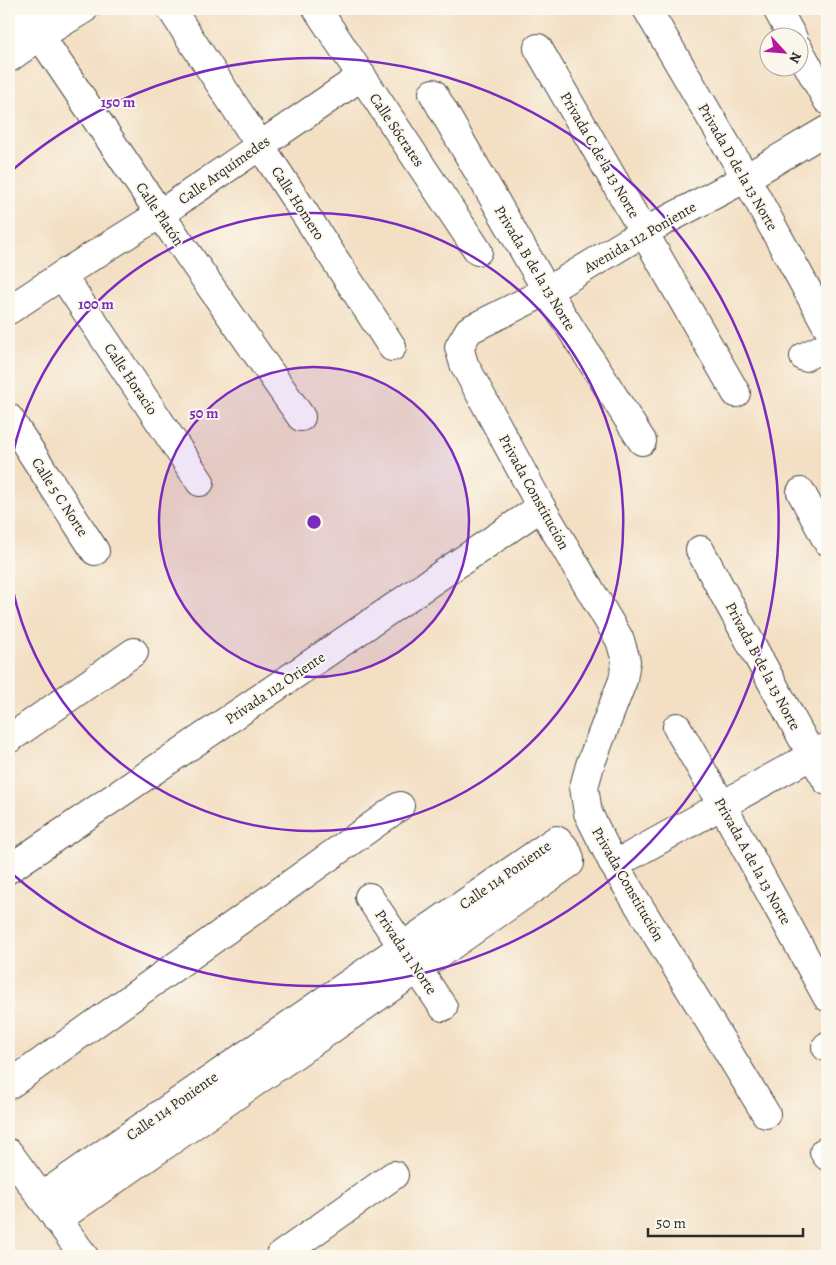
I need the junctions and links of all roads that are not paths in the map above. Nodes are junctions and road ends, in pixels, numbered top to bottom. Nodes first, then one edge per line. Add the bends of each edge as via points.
1 (84, 9) edge
2 (171, 9) edge
3 (317, 9) edge
4 (647, 9) edge
5 (777, 9) edge
6 (29, 21) edge
7 (787, 28) edge
8 (538, 48) dead end
9 (9, 58) edge
10 (808, 66) edge
11 (362, 76) junction
12 (433, 93) dead end
13 (827, 100) edge
14 (827, 130) edge
15 (260, 145) junction
16 (746, 178) junction
17 (160, 214) junction
18 (644, 232) junction
19 (478, 251) dead end
20 (62, 275) junction
21 (547, 291) junction
22 (9, 310) edge
23 (827, 326) edge
24 (392, 347) dead end
25 (459, 347) joint
26 (736, 393) dead end
27 (9, 418) edge
28 (301, 418) dead end
29 (642, 441) dead end
30 (200, 482) dead end
31 (801, 492) dead end
32 (541, 507) junction
33 (827, 541) edge
34 (700, 550) dead end
35 (95, 551) dead end
36 (134, 652) dead end
37 (676, 726) dead end
38 (9, 739) edge
39 (819, 752) edge
40 (827, 781) edge
41 (722, 805) junction
42 (400, 806) dead end
43 (614, 865) junction
44 (9, 869) edge
45 (369, 897) dead end
46 (410, 958) junction
47 (827, 997) edge
48 (443, 1007) dead end
49 (312, 1010) junction
50 (329, 1030) junction
51 (9, 1085) edge
52 (201, 1086) junction
53 (216, 1109) junction
54 (766, 1114) dead end
55 (9, 1153) edge
56 (394, 1176) dead end
57 (41, 1197) junction
58 (57, 1220) junction
59 (84, 1256) edge
60 (280, 1256) edge

1 - 6 street
2 - 15 street, Calle Homero
3 - 11 street, Calle Sócrates
4 - 16 street, Privada D de la 13 Norte
5 - 7 street
6 - 9 street
6 - 17 street, Calle Platón
8 - 18 street, Privada C de la 13 Norte
10 - 13 street
11 - 15 street, Calle Arquímedes
11 - 19 street, Calle Sócrates
12 - 21 street, Privada B de la 13 Norte
14 - 16 street, Avenida 112 Poniente
15 - 17 street, Calle Arquímedes
15 - 24 street, Calle Homero
16 - 18 street, Avenida 112 Poniente
16 - 23 street, Privada D de la 13 Norte
17 - 20 street, Calle Arquímedes
17 - 28 street, Calle Platón
18 - 21 street, Avenida 112 Poniente
18 - 26 street, Privada C de la 13 Norte
20 - 22 street, Calle Arquímedes
20 - 30 street, Calle Horacio
21 - 25 street, Avenida 112 Poniente via 469,330
21 - 29 street, Privada B de la 13 Norte
25 - 32 street, Privada Constitución via 464,364
27 - 35 street, Calle 5 C Norte
31 - 33 street
32 - 43 street, Privada Constitución via 620,640 626,661 623,680 584,787 588,813
32 - 44 street, Privada 112 Oriente
34 - 39 street, Privada B de la 13 Norte
36 - 38 street
37 - 41 street, Privada A de la 13 Norte
39 - 40 street, Privada B de la 13 Norte
39 - 41 street
41 - 43 street
41 - 47 street, Privada A de la 13 Norte
42 - 51 street
43 - 54 street, Privada Constitución
45 - 46 street, Privada 11 Norte
46 - 46 street, Calle 114 Poniente via 570,862 561,842 556,840
46 - 48 street, Privada 11 Norte
46 - 49 street, Calle 114 Poniente
46 - 50 street, Calle 114 Poniente
49 - 50 street
49 - 52 street, Calle 114 Poniente
50 - 53 street, Calle 114 Poniente
52 - 53 street
52 - 57 street, Calle 114 Poniente
53 - 58 street, Calle 114 Poniente
55 - 57 street
56 - 60 street
57 - 58 street
58 - 59 street

